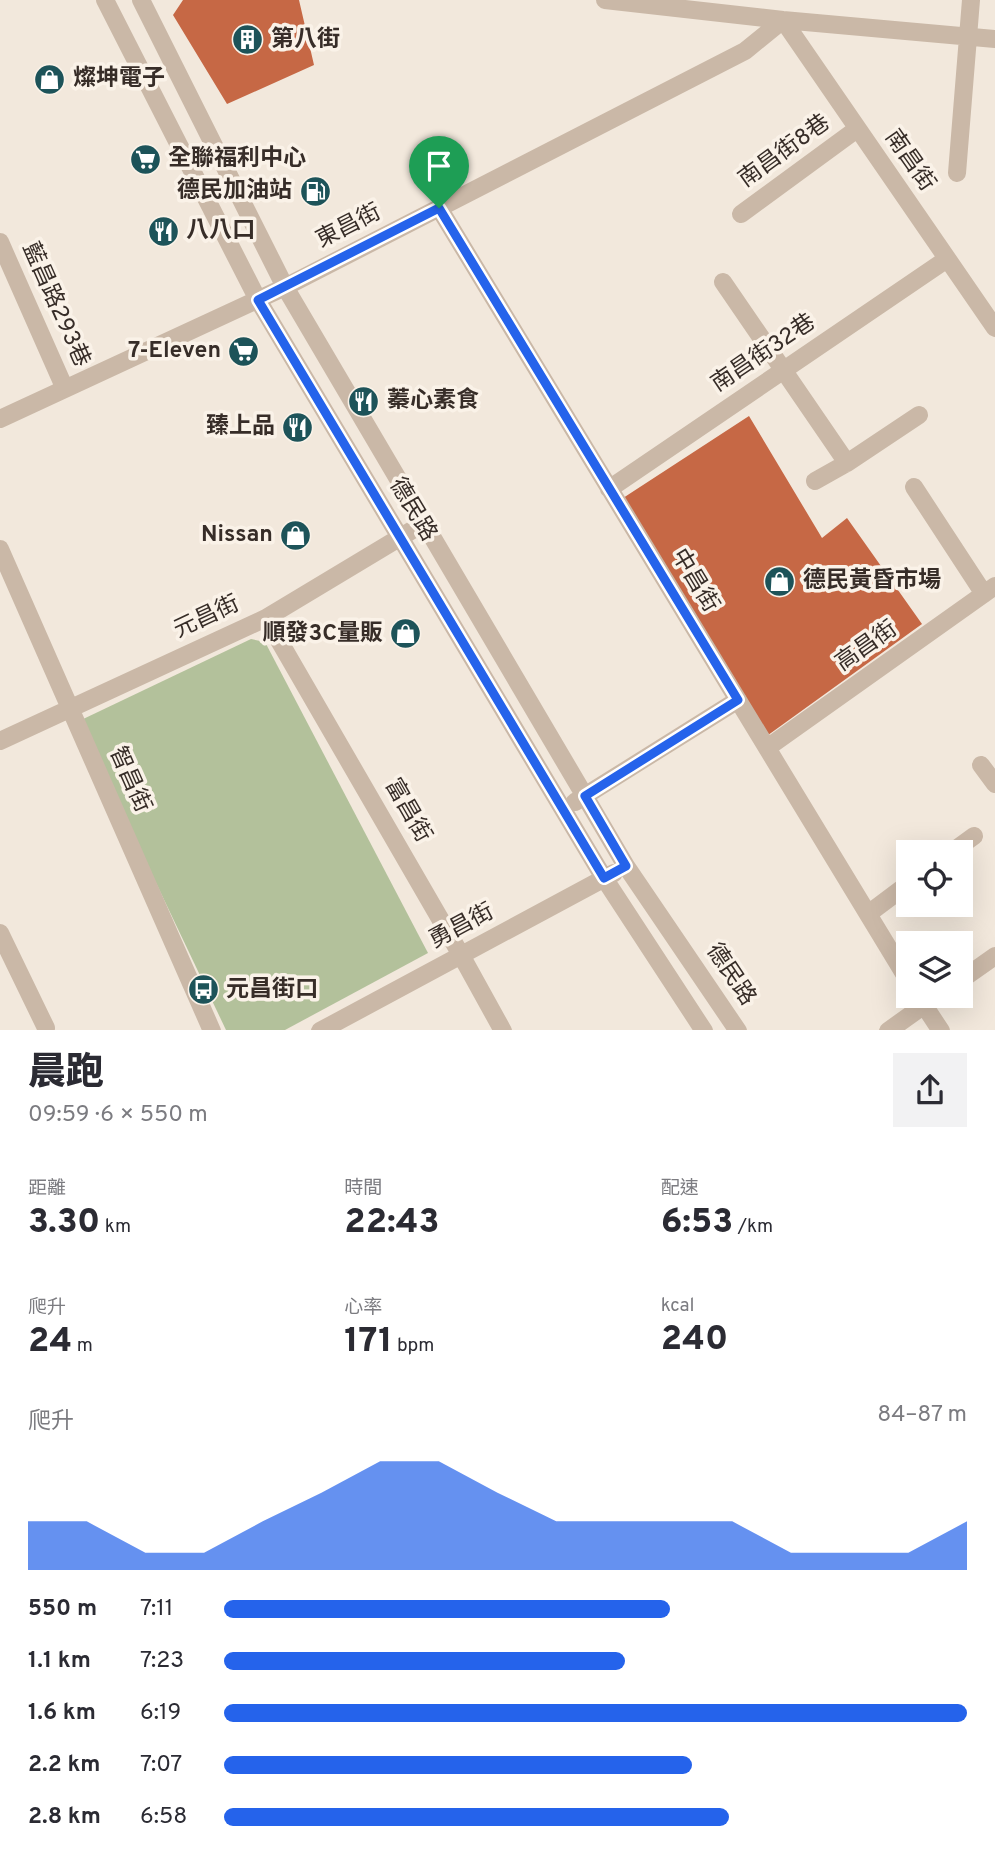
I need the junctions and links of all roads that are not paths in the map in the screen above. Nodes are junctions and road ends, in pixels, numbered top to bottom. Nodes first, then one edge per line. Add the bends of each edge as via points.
1 (105, 0) edge
2 (141, 0) edge
3 (605, 0) edge
4 (971, 0) edge
5 (783, 20) junction
6 (968, 37) junction
7 (995, 39) edge
8 (857, 129) junction
9 (957, 173) dead end
10 (439, 208) junction
11 (741, 214) dead end
12 (0, 242) edge
13 (947, 259) junction
14 (723, 282) dead end
15 (285, 287) junction
16 (258, 300) junction
17 (995, 328) edge
18 (785, 370) junction
19 (65, 389) junction
20 (919, 415) dead end
21 (0, 419) edge
22 (847, 463) junction
23 (815, 481) dead end
24 (914, 487) dead end
25 (609, 489) junction
26 (424, 523) junction
27 (400, 537) junction
28 (0, 549) edge
29 (989, 590) edge
30 (266, 618) junction
31 (738, 700) junction
32 (71, 707) junction
33 (0, 741) edge
34 (767, 748) junction
35 (981, 765) dead end
36 (995, 784) edge
37 (585, 796) junction
38 (563, 810) junction
39 (974, 836) dead end
40 (968, 840) edge
41 (626, 866) junction
42 (604, 878) junction
43 (896, 893) edge
44 (868, 914) junction
45 (0, 933) edge
46 (461, 955) junction
47 (995, 956) edge
48 (896, 960) edge
49 (973, 972) edge
50 (915, 1008) edge
51 (930, 1008) edge
52 (46, 1028) dead end
53 (212, 1030) edge
54 (322, 1030) edge
55 (502, 1030) edge
56 (703, 1030) edge
57 (737, 1030) edge
58 (888, 1030) edge
59 (942, 1030) edge

1 - 16 street, 德民路
2 - 15 street, 德民路
3 - 5 street
4 - 6 street
5 - 6 street
5 - 8 street, 南昌街
5 - 10 street, 東昌街 via 745,51
6 - 7 street
6 - 9 street
8 - 11 street, 南昌街8巷
8 - 13 street, 南昌街
10 - 15 street, 東昌街
10 - 25 street, 中昌街
12 - 19 street, 藍昌路293巷
13 - 17 street, 南昌街
13 - 18 street, 南昌街32巷
14 - 18 street
15 - 16 street, 東昌街
15 - 26 street, 德民路
16 - 19 street, 東昌街
16 - 27 street, 德民路
18 - 22 street
18 - 25 street, 南昌街32巷
19 - 21 street, 東昌街
20 - 22 street
22 - 23 street
24 - 29 street
25 - 31 street, 中昌街
26 - 27 street, 元昌街
26 - 37 street, 德民路
27 - 30 street, 元昌街
27 - 38 street, 德民路
28 - 32 street, 智昌街
29 - 34 street, 高昌街
30 - 32 street, 元昌街
30 - 46 street, 富昌街
31 - 34 street, 中昌街
31 - 37 street
32 - 33 street, 元昌街
32 - 53 street, 智昌街
34 - 44 street, 中昌街
35 - 36 street
37 - 38 street
37 - 41 street, 德民路
38 - 42 street, 德民路
39 - 40 street
41 - 42 street, 勇昌街
41 - 57 street, 德民路
42 - 46 street, 勇昌街
42 - 56 street, 德民路
43 - 44 street
44 - 48 street, 中昌街
45 - 52 street
46 - 54 street, 勇昌街
46 - 55 street, 富昌街
47 - 49 street
50 - 58 street
51 - 59 street

